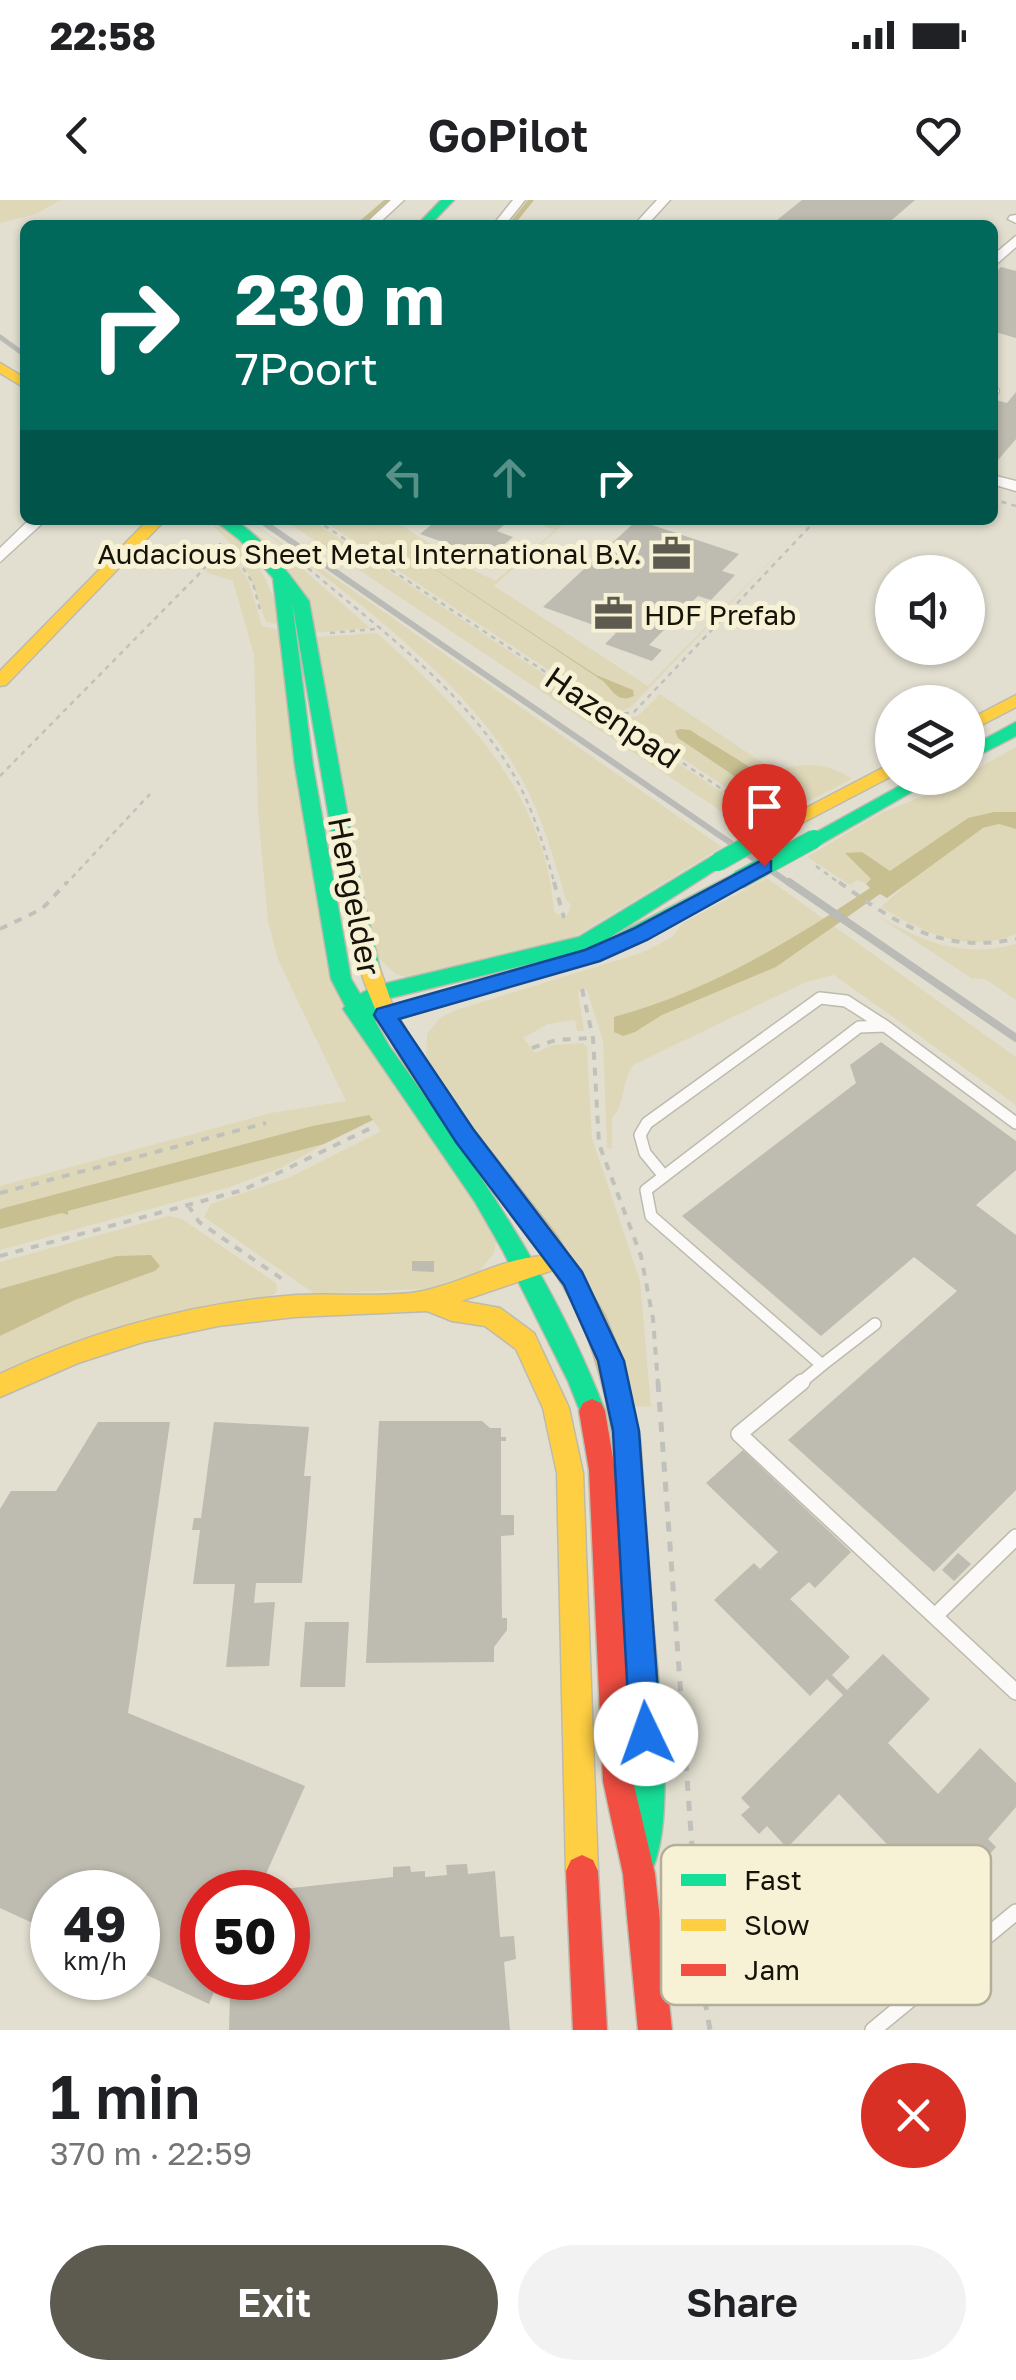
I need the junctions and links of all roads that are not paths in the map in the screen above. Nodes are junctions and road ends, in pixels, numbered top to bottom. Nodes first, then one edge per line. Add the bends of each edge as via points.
1 (398, 200) edge
2 (448, 200) edge
3 (472, 200) edge
4 (519, 200) edge
5 (664, 200) edge
6 (376, 220) edge
7 (428, 220) edge
8 (452, 220) edge
9 (503, 220) edge
10 (645, 220) edge
11 (33, 525) edge
12 (122, 525) edge
13 (153, 525) edge
14 (221, 529) edge
15 (0, 557) edge
16 (283, 562) junction
17 (42, 604) dead end
18 (0, 681) edge
19 (1016, 700) edge
20 (985, 717) edge
21 (1016, 728) edge
22 (985, 745) edge
23 (875, 779) edge
24 (896, 795) edge
25 (380, 1004) junction
26 (354, 1009) junction
27 (885, 1026) junction
28 (1016, 1123) edge
29 (664, 1176) junction
30 (513, 1269) junction
31 (574, 1279) junction
32 (428, 1301) junction
33 (875, 1324) dead end
34 (510, 1330) junction
35 (822, 1364) junction
36 (0, 1386) edge
37 (1016, 1537) edge
38 (935, 1616) junction
39 (1016, 1692) edge
40 (639, 1874) junction
41 (1016, 1912) edge
42 (991, 1933) edge
43 (904, 2005) edge
44 (590, 2030) edge
45 (654, 2030) edge
46 (874, 2030) edge

1 - 6 street
2 - 7 main road
3 - 8 main road
4 - 9 street
5 - 10 street
11 - 15 street
12 - 17 main road
13 - 18 main road
14 - 16 main road, Hengelder
16 - 25 main road, Hengelder via 310,635 349,877
16 - 26 main road, Hengelder via 295,708 330,934
19 - 20 main road
21 - 22 main road
23 - 25 main road, bridge via 585,943
24 - 25 main road, bridge via 592,955
25 - 26 main road
25 - 31 main road, Hengelder via 464,1136
26 - 30 main road, Hengelder via 483,1195
27 - 28 lane
27 - 29 lane via 859,1028
27 - 29 lane via 833,995 820,998 647,1122 640,1135 645,1154
29 - 35 lane via 646,1190 651,1216
30 - 31 main road via 541,1266
30 - 32 main road
30 - 34 main road, Hengelder via 498,1290
30 - 40 main road, Hengelder via 591,1408 602,1470 618,1782
31 - 40 main road, Hengelder via 611,1361 626,1431 650,1806
32 - 34 main road via 491,1316
32 - 36 main road via 192,1318 98,1345
33 - 35 lane
34 - 44 main road, Hengelder via 526,1341 542,1374 570,1472
35 - 38 lane via 740,1434
37 - 38 lane
38 - 39 lane
40 - 45 main road, Hengelder
41 - 42 lane
43 - 46 lane

